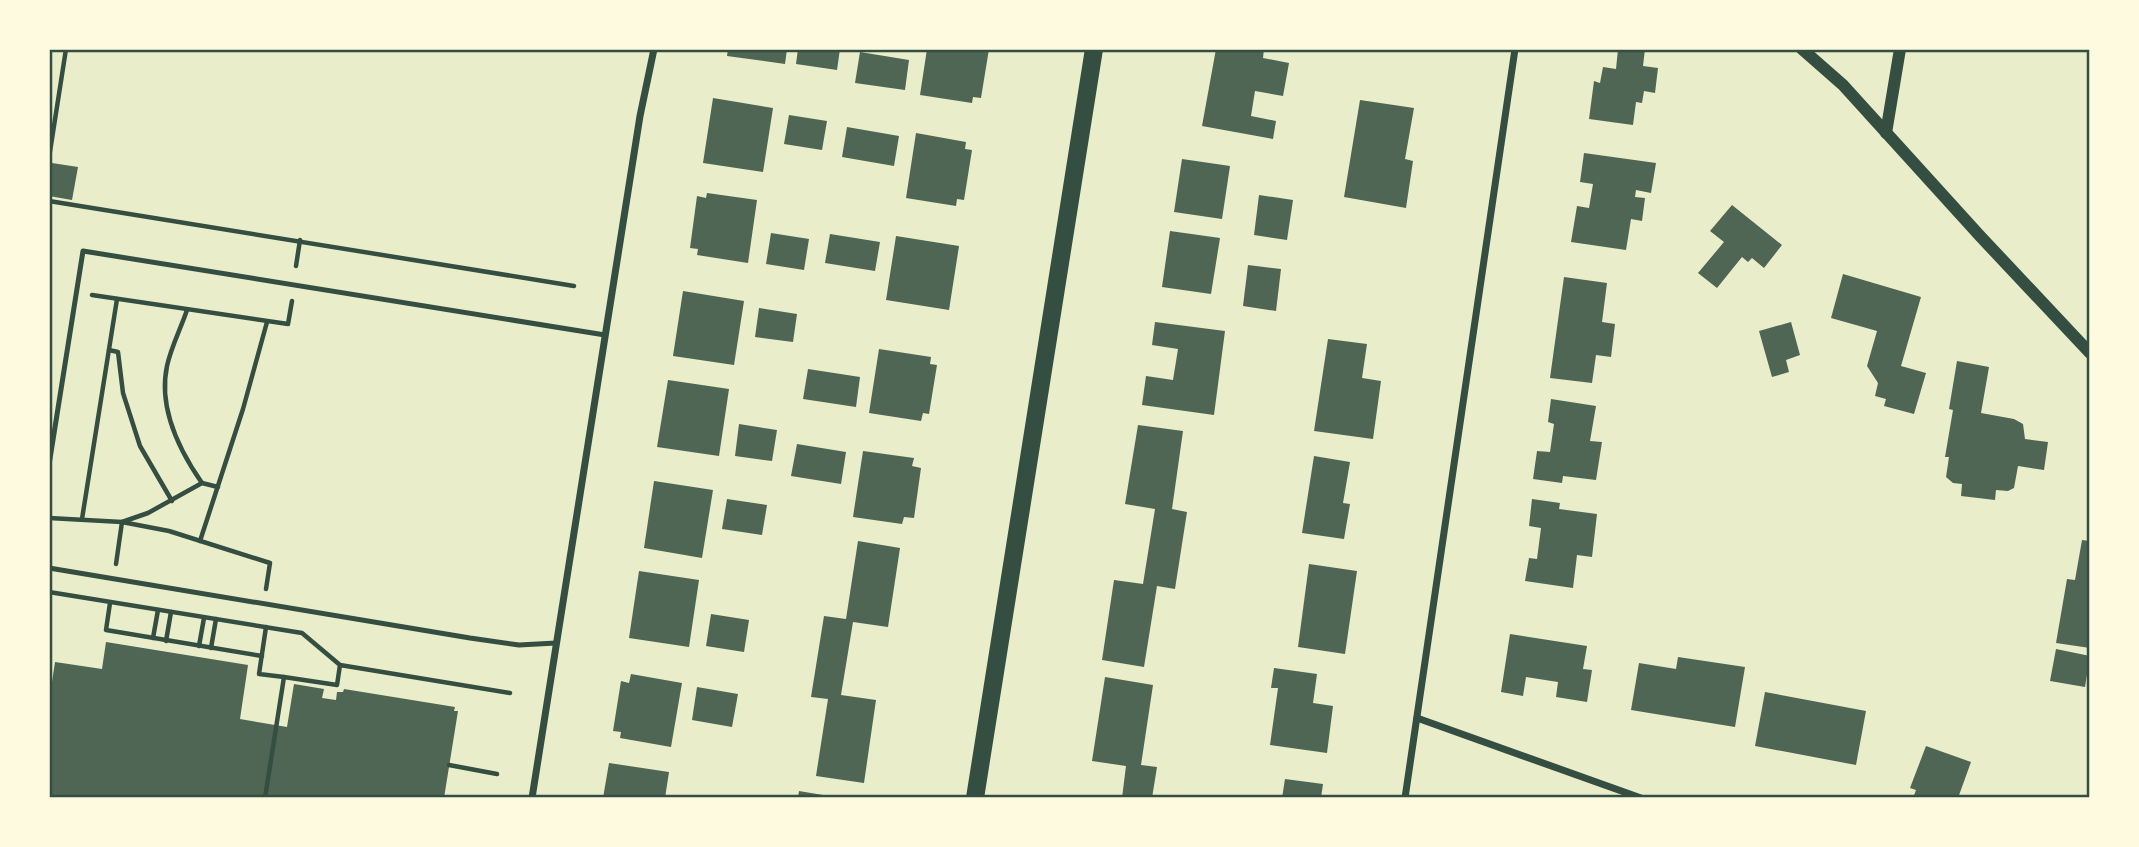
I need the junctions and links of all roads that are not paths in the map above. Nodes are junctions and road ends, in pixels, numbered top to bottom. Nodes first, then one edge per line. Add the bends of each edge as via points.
1 (654, 49) edge
2 (1094, 49) edge
3 (1515, 49) edge
4 (1802, 49) edge
5 (1900, 49) edge
6 (1886, 133) junction
7 (605, 335) junction
8 (2090, 353) edge
9 (49, 465) edge
10 (49, 568) edge
11 (556, 643) junction
12 (1417, 718) junction
13 (532, 798) edge
14 (975, 798) edge
15 (1405, 798) edge
16 (1641, 798) edge

1 - 7 street
2 - 14 main road
3 - 12 street
4 - 6 street via 1843,85
5 - 6 street
6 - 8 street
7 - 9 lane via 83,251
7 - 11 street
10 - 11 lane via 470,638 519,645
11 - 13 street
12 - 15 street
12 - 16 street

